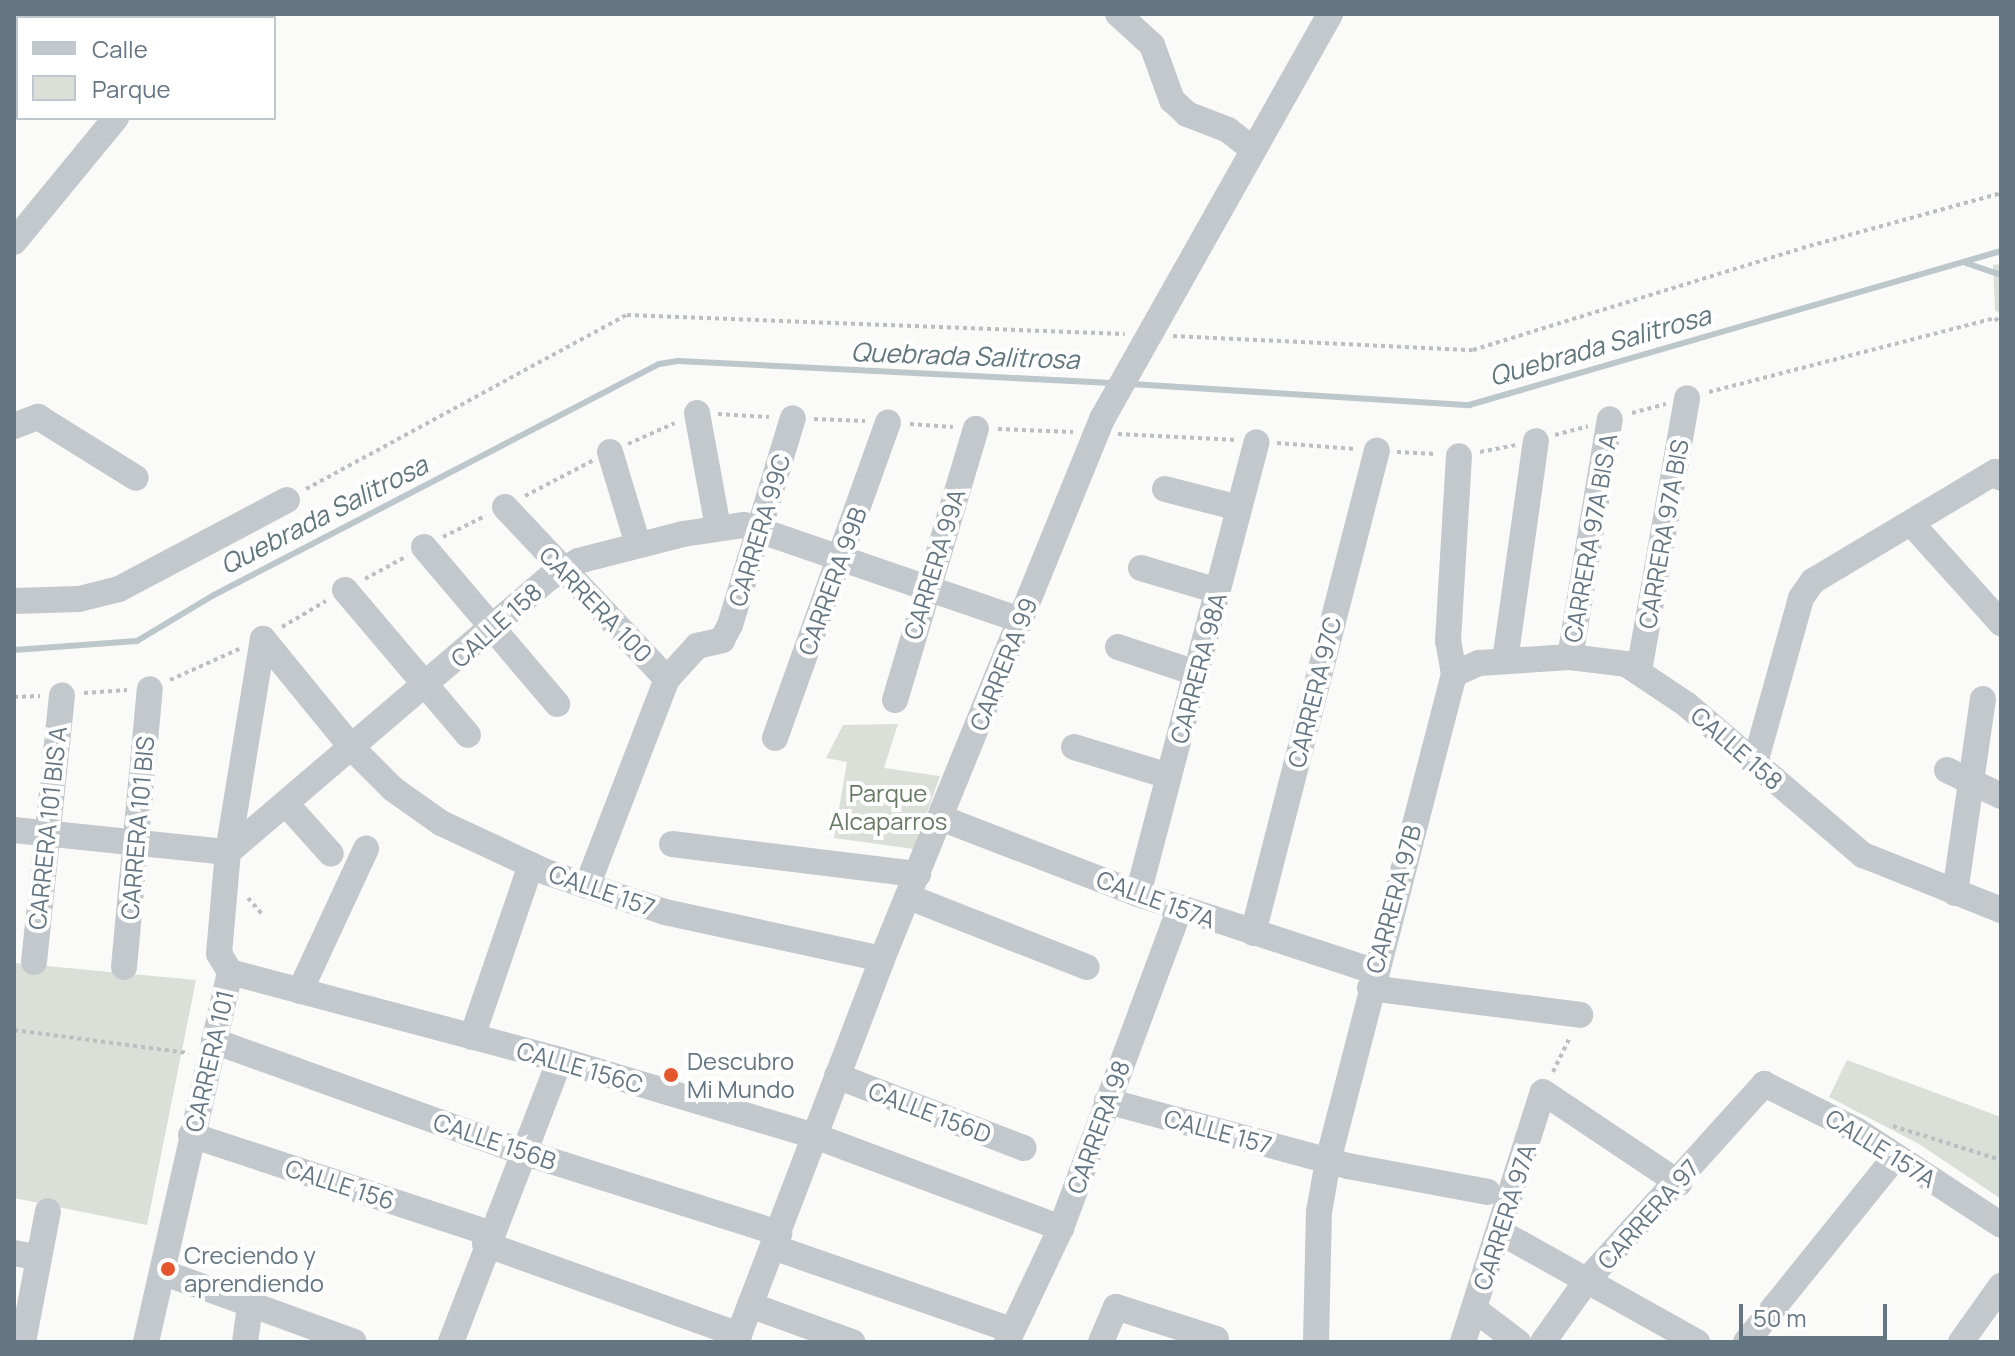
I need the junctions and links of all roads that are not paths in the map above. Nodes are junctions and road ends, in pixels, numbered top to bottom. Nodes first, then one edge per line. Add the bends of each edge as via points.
1 (1118, 14) edge
2 (1330, 14) edge
3 (114, 120) edge
4 (1252, 149) junction
5 (14, 242) edge
6 (1687, 398) road end
7 (697, 413) road end
8 (793, 418) road end
9 (1610, 419) road end
10 (888, 423) road end
11 (14, 426) edge
12 (976, 429) road end
13 (1536, 441) road end
14 (1257, 442) road end
15 (1377, 451) road end
16 (610, 452) road end
17 (1459, 456) road end
18 (1998, 475) edge
19 (136, 478) dead end
20 (1165, 489) dead end
21 (287, 500) dead end
22 (505, 507) road end
23 (1239, 508) junction
24 (1911, 523) junction
25 (718, 527) junction
26 (759, 530) junction
27 (638, 545) junction
28 (424, 547) road end
29 (841, 557) junction
30 (1141, 568) dead end
31 (562, 570) junction
32 (926, 585) junction
33 (345, 590) road end
34 (1218, 591) junction
35 (14, 601) edge
36 (1020, 620) junction
37 (2001, 623) edge
38 (493, 628) junction
39 (263, 639) joint
40 (1118, 647) dead end
41 (1570, 657) junction
42 (1505, 661) junction
43 (1639, 671) junction
44 (1196, 673) junction
45 (1454, 674) junction
46 (667, 679) junction
47 (427, 687) junction
48 (150, 689) road end
49 (62, 695) road end
50 (1983, 699) dead end
51 (895, 700) dead end
52 (557, 704) dead end
53 (468, 735) dead end
54 (775, 738) dead end
55 (1074, 747) dead end
56 (354, 750) junction
57 (1755, 763) junction
58 (1959, 775) junction
59 (1169, 776) junction
60 (2001, 796) edge
61 (288, 806) junction
62 (941, 818) junction
63 (14, 830) edge
64 (46, 833) junction
65 (136, 843) junction
66 (672, 844) dead end
67 (366, 849) dead end
68 (228, 852) junction
69 (331, 854) dead end
70 (531, 865) junction
71 (587, 886) junction
72 (914, 886) junction
73 (1955, 893) junction
74 (1138, 894) junction
75 (1180, 908) junction
76 (2001, 910) edge
77 (1253, 933) junction
78 (882, 959) junction
79 (34, 962) dead end
80 (124, 967) dead end
81 (1087, 967) dead end
82 (230, 972) junction
83 (1372, 980) junction
84 (300, 991) junction
85 (1580, 1015) road end
86 (472, 1037) junction
87 (212, 1049) junction
88 (560, 1060) junction
89 (837, 1076) junction
90 (1756, 1088) joint
91 (1107, 1101) junction
92 (191, 1135) junction
93 (815, 1136) junction
94 (1024, 1148) dead end
95 (523, 1152) junction
96 (1896, 1156) junction
97 (1328, 1161) junction
98 (1679, 1183) junction
99 (1488, 1192) dead end
100 (48, 1211) dead end
101 (2001, 1225) edge
102 (1061, 1228) junction
103 (1500, 1232) junction
104 (487, 1238) junction
105 (776, 1240) junction
106 (26, 1256) edge
107 (162, 1272) junction
108 (1588, 1279) junction
109 (2001, 1286) edge
110 (22, 1299) edge
111 (750, 1305) junction
112 (250, 1307) junction
113 (1474, 1309) junction
114 (1010, 1336) edge
115 (737, 1338) edge
116 (1216, 1339) dead end
117 (23, 1342) edge
118 (146, 1342) edge
119 (245, 1342) edge
120 (354, 1342) edge
121 (451, 1342) edge
122 (852, 1342) edge
123 (1101, 1342) edge
124 (1316, 1342) edge
125 (1463, 1342) edge
126 (1518, 1342) edge
127 (1543, 1342) edge
128 (1697, 1342) edge
129 (1746, 1342) edge
130 (1961, 1342) edge

1 - 4 street via 1152,45 1172,100 1187,114 1228,130
2 - 4 street, CARRERA 99
3 - 5 street
4 - 36 street, CARRERA 99 via 1099,426
6 - 43 street, CARRERA 97A BIS
7 - 25 street
8 - 26 street, CARRERA 99C
9 - 41 street, CARRERA 97A BIS A
10 - 29 street, CARRERA 99B
11 - 19 street via 38,417
12 - 32 street, CARRERA 99A
13 - 42 street
14 - 23 street, CARRERA 98A
15 - 77 street, CARRERA 97C
16 - 27 street
17 - 45 street, CARRERA 97B via 1448,641
18 - 24 street
20 - 23 street
21 - 35 street via 119,589 79,599
22 - 31 street, CARRERA 100
23 - 34 street, CARRERA 98A
24 - 37 street
24 - 57 street via 1830,568 1801,598
25 - 26 street, CALLE 158
25 - 27 street, CALLE 158
26 - 29 street, CALLE 158
26 - 46 street, CARRERA 99C via 722,640 697,646
27 - 31 street, CALLE 158
28 - 38 street
29 - 32 street, CALLE 158
29 - 54 street, CARRERA 99B
30 - 34 street
31 - 38 street, CALLE 158
31 - 46 street, CARRERA 100
32 - 36 street, CALLE 158
32 - 51 street, CARRERA 99A
33 - 47 street
34 - 44 street, CARRERA 98A
36 - 62 street, CARRERA 99
38 - 47 street, CALLE 158
38 - 52 street
39 - 56 street, CALLE 157
39 - 68 street, CARRERA 101
40 - 44 street
41 - 42 street, CALLE 158
41 - 43 street, CALLE 158 via 1611,660
42 - 45 street, CALLE 158 via 1470,665
43 - 57 street, CALLE 158
44 - 59 street, CARRERA 98A
45 - 83 street, CARRERA 97B
46 - 71 street, CARRERA 100
47 - 53 street
47 - 56 street, CALLE 158
48 - 65 street, CARRERA 101 BIS
49 - 64 street, CARRERA 101 BIS A
50 - 58 street
55 - 59 street
56 - 61 street, CALLE 158
56 - 70 street, CALLE 157 via 393,789 441,823
57 - 73 street, CALLE 158 via 1863,855
58 - 60 street
58 - 73 street
59 - 74 street, CARRERA 98A
61 - 68 street, CALLE 158
61 - 69 street
62 - 72 street, CARRERA 99
62 - 74 street, CALLE 157A
63 - 64 street
64 - 65 street
64 - 79 street, CARRERA 101 BIS A
65 - 68 street
65 - 80 street, CARRERA 101 BIS
66 - 72 street
67 - 84 street
68 - 82 street, CARRERA 101 via 219,954
70 - 71 street, CALLE 157
70 - 86 street
71 - 78 street, CALLE 157 via 665,912
72 - 78 street, CARRERA 99
72 - 81 street
73 - 76 street, CALLE 158
74 - 75 street, CALLE 157A
75 - 77 street, CALLE 157A
75 - 91 street, CARRERA 98
77 - 83 street, CALLE 157A
78 - 89 street, CARRERA 99
82 - 84 street, CALLE 156C
82 - 87 street, CARRERA 101
83 - 85 street, CALLE 157A
83 - 97 street, CARRERA 97B
84 - 86 street, CALLE 156C
86 - 88 street, CALLE 156C
87 - 92 street, CARRERA 101
87 - 95 street, CALLE 156B
88 - 93 street, CALLE 156C
88 - 95 street
89 - 93 street, CARRERA 99
89 - 94 street, CALLE 156D
90 - 96 street, CALLE 157A via 1775,1086
90 - 98 street, CARRERA 97
91 - 97 street, CALLE 157
91 - 102 street, CARRERA 98
92 - 104 street, CALLE 156
92 - 107 street, CARRERA 101
93 - 102 street, CALLE 156C
93 - 105 street, CARRERA 99
95 - 104 street
95 - 105 street, CALLE 156B
96 - 101 street, CALLE 157A
96 - 129 street
97 - 99 street, CALLE 157
97 - 124 street, CARRERA 97B via 1319,1212
98 - 103 street, CARRERA 97A via 1543,1092
98 - 108 street, CARRERA 97
100 - 106 street
102 - 114 street, CARRERA 98
103 - 108 street
103 - 113 street, CARRERA 97A
104 - 115 street, CALLE 156
104 - 121 street
105 - 111 street, CARRERA 99
105 - 114 street, CALLE 156B
106 - 110 street
107 - 112 street
107 - 118 street, CARRERA 101
108 - 127 street, CARRERA 97
108 - 128 street
109 - 130 street
110 - 117 street
111 - 115 street, CARRERA 99
111 - 122 street
112 - 119 street
112 - 120 street
113 - 125 street, CARRERA 97A
113 - 126 street
116 - 123 street via 1116,1307

